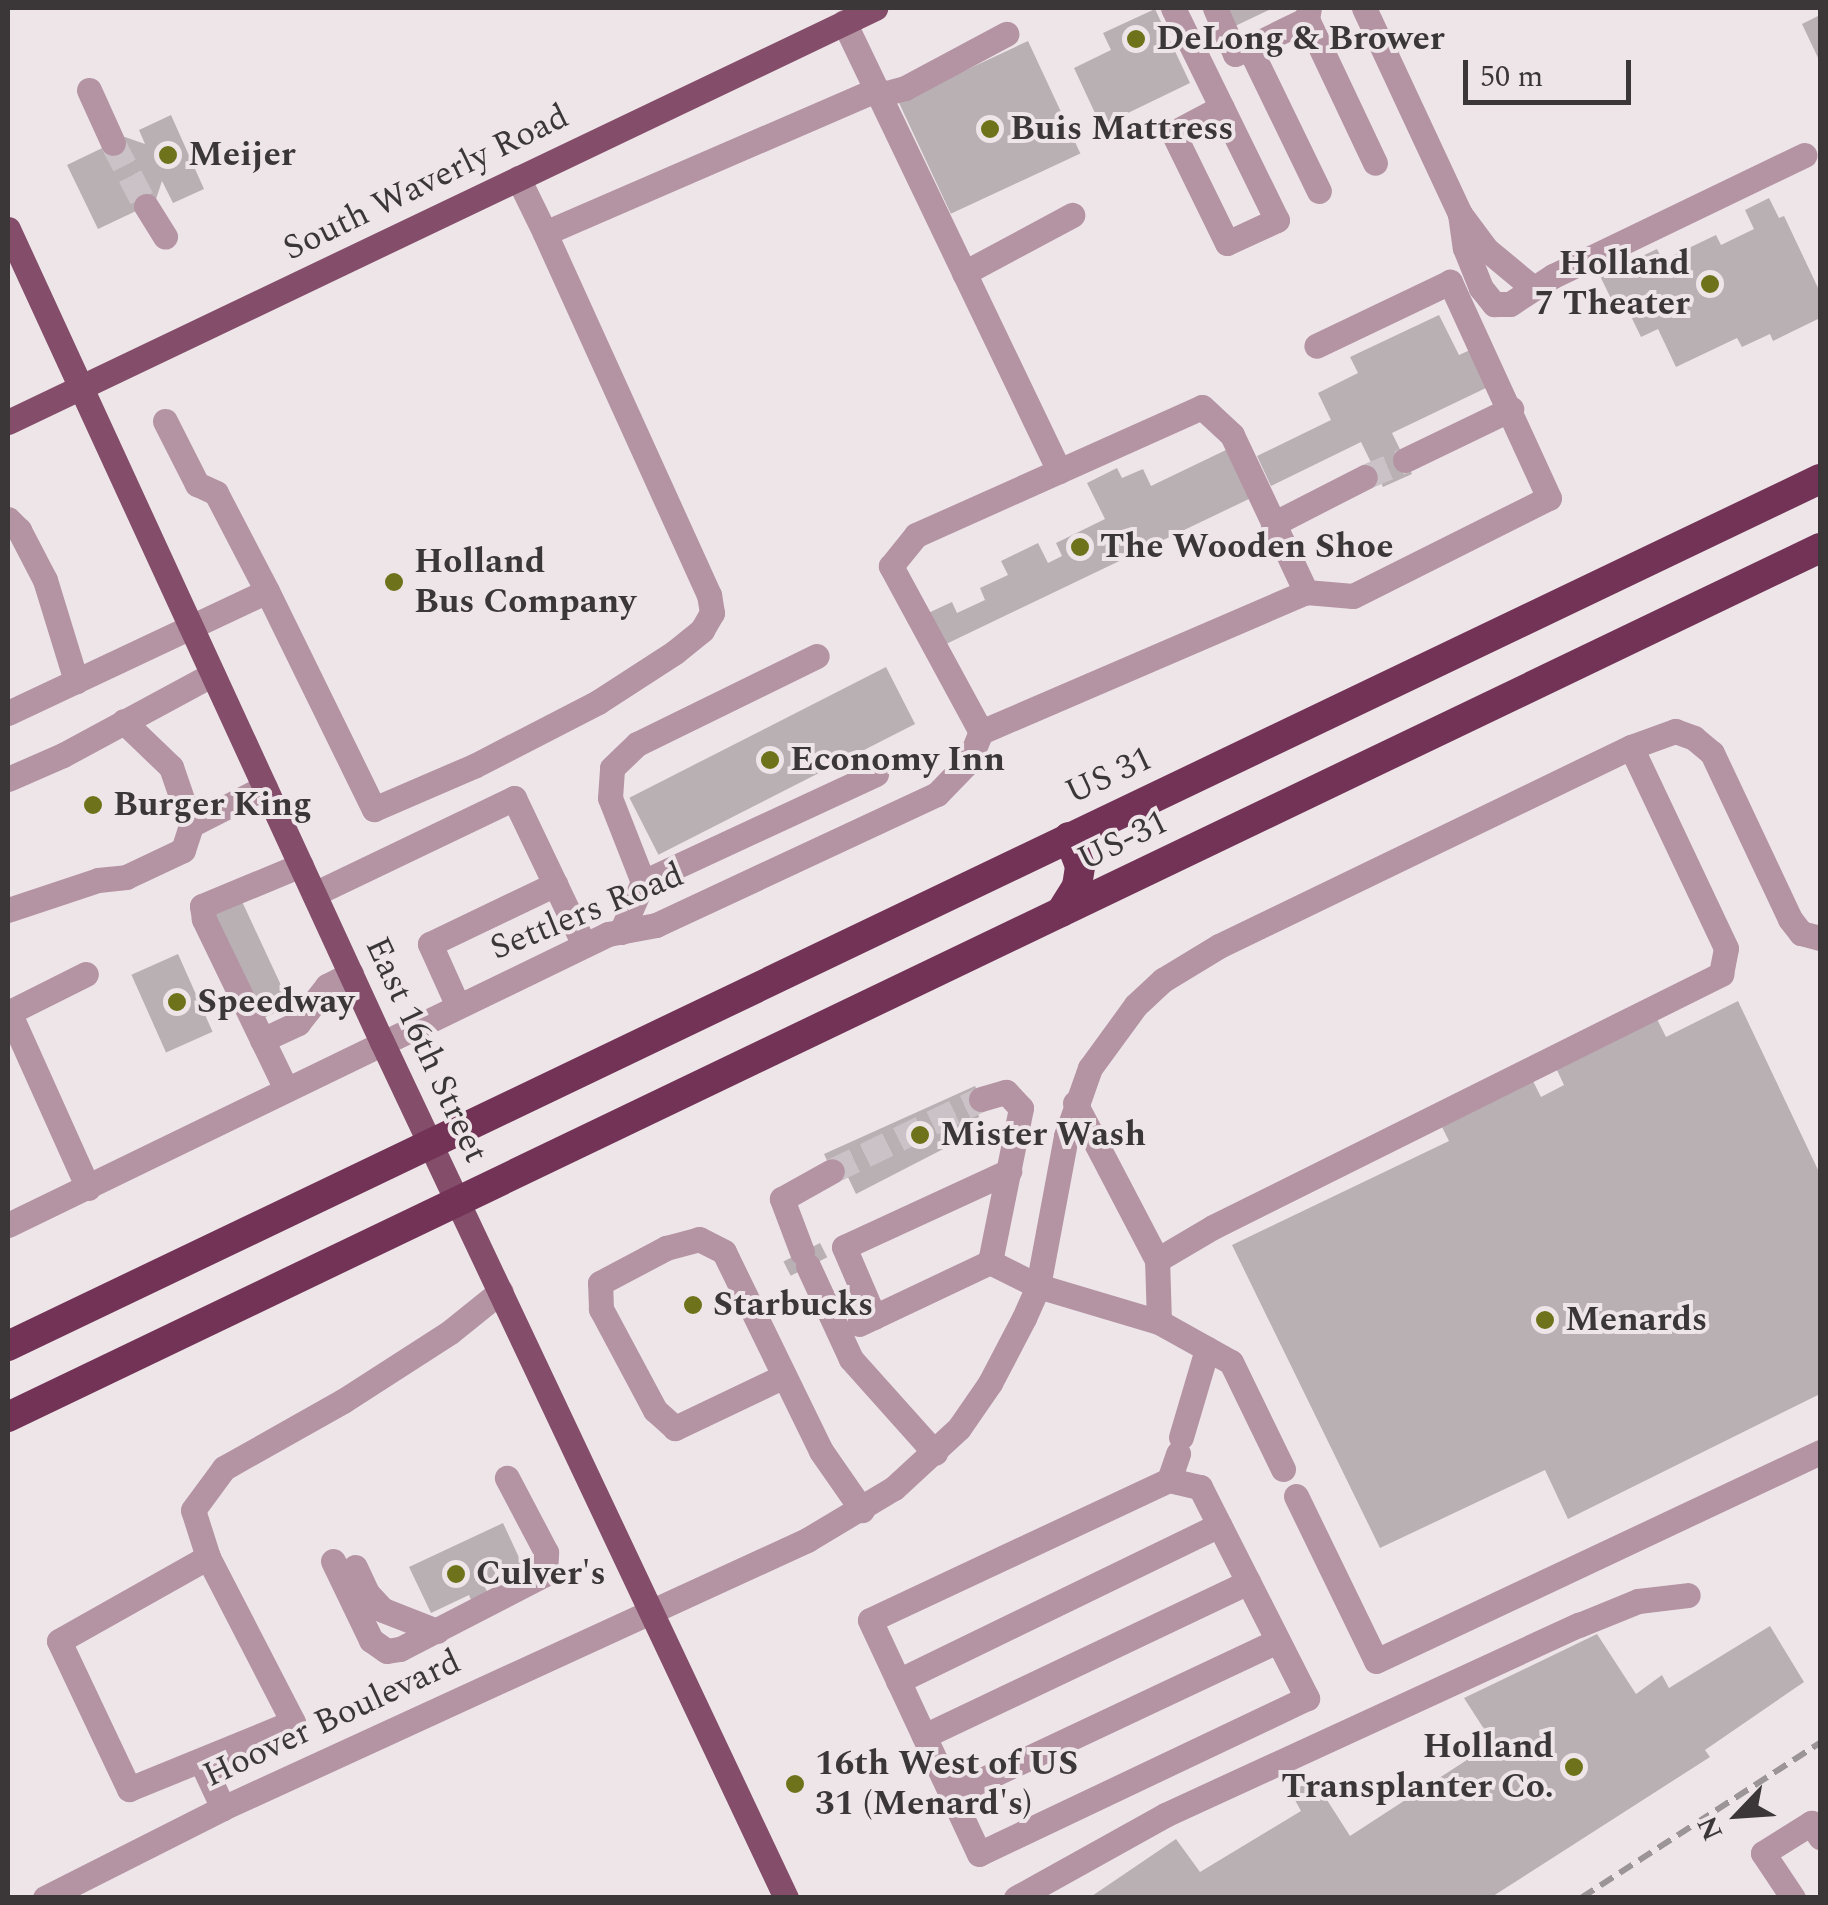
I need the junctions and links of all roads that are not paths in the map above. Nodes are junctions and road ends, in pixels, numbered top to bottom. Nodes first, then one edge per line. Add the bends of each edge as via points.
1 (874, 8) edge
2 (1173, 8) edge
3 (1214, 8) edge
4 (1364, 8) edge
5 (1308, 13) edge
6 (844, 22) junction
7 (1006, 34) dead end
8 (1249, 48) junction
9 (89, 90) dead end
10 (878, 92) junction
11 (1222, 107) junction
12 (113, 143) tunnel mouth
13 (1804, 155) dead end
14 (1374, 164) dead end
15 (518, 178) junction
16 (1319, 191) dead end
17 (146, 206) tunnel mouth
18 (1460, 214) junction
19 (1072, 215) dead end
20 (8, 229) edge
21 (545, 233) junction
22 (165, 237) dead end
23 (964, 273) junction
24 (1527, 294) junction
25 (1316, 346) dead end
26 (80, 386) junction
27 (1511, 408) junction
28 (165, 421) dead end
29 (8, 422) edge
30 (1405, 460) tunnel mouth
31 (1059, 471) junction
32 (1365, 477) tunnel mouth
33 (1820, 479) edge
34 (8, 519) edge
35 (1274, 524) junction
36 (1820, 548) edge
37 (266, 591) junction
38 (1306, 592) junction
39 (190, 626) junction
40 (817, 656) dead end
41 (213, 674) junction
42 (76, 681) junction
43 (8, 713) edge
44 (122, 721) junction
45 (982, 732) junction
46 (1631, 746) junction
47 (876, 774) dead end
48 (8, 779) edge
49 (265, 787) junction
50 (191, 825) junction
51 (1069, 836) junction
52 (301, 864) junction
53 (643, 882) junction
54 (555, 884) junction
55 (314, 894) junction
56 (8, 910) edge
57 (1061, 912) junction
58 (621, 932) junction
59 (1820, 938) edge
60 (584, 944) junction
61 (86, 974) dead end
62 (351, 974) junction
63 (457, 1004) junction
64 (8, 1012) edge
65 (262, 1040) junction
66 (382, 1042) junction
67 (286, 1089) junction
68 (981, 1099) tunnel mouth
69 (1075, 1104) junction
70 (432, 1144) junction
71 (832, 1171) tunnel mouth
72 (1009, 1171) junction
73 (88, 1188) junction
74 (459, 1202) junction
75 (8, 1225) edge
76 (1157, 1260) junction
77 (990, 1262) junction
78 (1038, 1286) junction
79 (501, 1291) junction
80 (874, 1317) junction
81 (1159, 1322) junction
82 (840, 1334) junction
83 (8, 1346) edge
84 (1207, 1348) junction
85 (782, 1377) junction
86 (8, 1418) edge
87 (1820, 1452) edge
88 (935, 1453) junction
89 (1283, 1469) dead end
90 (506, 1478) dead end
91 (1169, 1480) junction
92 (1296, 1496) dead end
93 (862, 1510) junction
94 (1219, 1525) junction
95 (208, 1557) junction
96 (1248, 1582) junction
97 (1688, 1595) dead end
98 (651, 1608) junction
99 (437, 1631) junction
100 (1278, 1641) junction
101 (898, 1681) junction
102 (924, 1736) junction
103 (202, 1761) junction
104 (952, 1794) junction
105 (223, 1808) junction
106 (1820, 1838) edge
107 (1045, 1890) edge
108 (45, 1898) edge
109 (786, 1898) edge
110 (1016, 1898) edge
111 (1793, 1898) edge

1 - 6 main road, South Waverly Road
2 - 11 street
3 - 8 street via 1235,54
4 - 18 street
5 - 8 street
5 - 14 street
6 - 10 street
6 - 15 main road, South Waverly Road
7 - 10 street via 905,88
8 - 16 street
9 - 12 street
10 - 21 street
10 - 23 street
11 - 11 street via 1277,220 1228,243 1173,134
13 - 24 street
15 - 21 street
15 - 26 main road, South Waverly Road
17 - 22 street
18 - 24 street
18 - 24 street via 1468,262 1487,298 1501,305
19 - 23 street
20 - 26 main road, East 16th Street
21 - 37 street via 709,595 712,613 702,630 598,702 374,809
23 - 31 street
25 - 27 street via 1450,282
26 - 29 main road, South Waverly Road
26 - 39 main road, East 16th Street
27 - 30 street
27 - 38 street via 1549,498 1353,596
28 - 37 street via 197,484 216,493
31 - 35 street via 1202,407 1232,435
31 - 45 street via 916,535 891,566
32 - 35 street
33 - 51 highway, US 31 / US 31
34 - 42 street via 45,580
35 - 38 street
36 - 57 highway, US-31
37 - 39 street
38 - 45 street
39 - 41 main road, East 16th Street
39 - 42 street
40 - 53 street via 637,744 612,768 610,798
41 - 44 street
41 - 49 main road, East 16th Street
42 - 43 street
44 - 48 street
44 - 50 street via 171,766
45 - 58 street, Settlers Road via 970,761 937,794 656,925
46 - 59 street, Hoover Boulevard via 1675,731 1712,753 1790,920
46 - 69 street, Hoover Boulevard via 1191,962 1150,992 1112,1033
46 - 76 street via 1726,948 1721,974
47 - 53 street
49 - 50 street
49 - 52 main road, East 16th Street
50 - 56 street via 183,850 126,877
51 - 57 highway via 1080,866
51 - 70 highway, US 31 / US 31
52 - 55 main road, East 16th Street
52 - 65 street via 202,906
53 - 58 street
54 - 55 street via 514,798
54 - 60 street
54 - 63 street via 430,944
55 - 62 main road, East 16th Street
57 - 74 highway, US-31
58 - 60 street, Settlers Road
60 - 63 street, Settlers Road
61 - 64 street
62 - 65 street via 327,986 298,1023
62 - 66 main road, East 16th Street
63 - 66 street, Settlers Road
64 - 73 street
65 - 67 street
66 - 67 street, Settlers Road
66 - 70 main road, East 16th Street
67 - 73 street, Settlers Road
68 - 72 street via 1006,1092 1021,1108
69 - 76 street
69 - 78 street, Hoover Boulevard
70 - 74 main road, East 16th Street
70 - 83 highway, US 31
71 - 82 street via 782,1200
72 - 77 street
72 - 80 street via 844,1248
73 - 75 street, Settlers Road
74 - 79 main road, East 16th Street
74 - 86 highway, US-31
76 - 81 street
77 - 78 street
77 - 80 street
78 - 81 street
78 - 88 street, Hoover Boulevard via 990,1383
79 - 95 street via 374,1381 224,1468 192,1510
79 - 98 main road, East 16th Street
80 - 82 street
81 - 84 street
82 - 88 street via 851,1359
84 - 89 street via 1231,1362
84 - 91 street
85 - 85 street via 724,1252 700,1239 666,1248 600,1284 601,1309 655,1410 675,1428
85 - 93 street
87 - 92 street via 1376,1661
88 - 93 street, Hoover Boulevard
90 - 99 street via 546,1552 545,1574
91 - 94 street via 1200,1487
91 - 101 street via 870,1620
93 - 98 street, Hoover Boulevard
94 - 96 street
94 - 101 street
95 - 103 street via 293,1722
95 - 103 street via 60,1641 129,1789
96 - 100 street
96 - 102 street
97 - 107 street via 1638,1601 1579,1625 1165,1815
98 - 105 street, Hoover Boulevard
98 - 109 main road, East 16th Street
99 - 99 street via 400,1650 378,1648 340,1558 383,1610
100 - 104 street
100 - 104 street via 1306,1698 979,1854
101 - 102 street
102 - 104 street
103 - 105 street
105 - 108 street, Hoover Boulevard
106 - 111 street via 1811,1823 1763,1853
107 - 110 street

